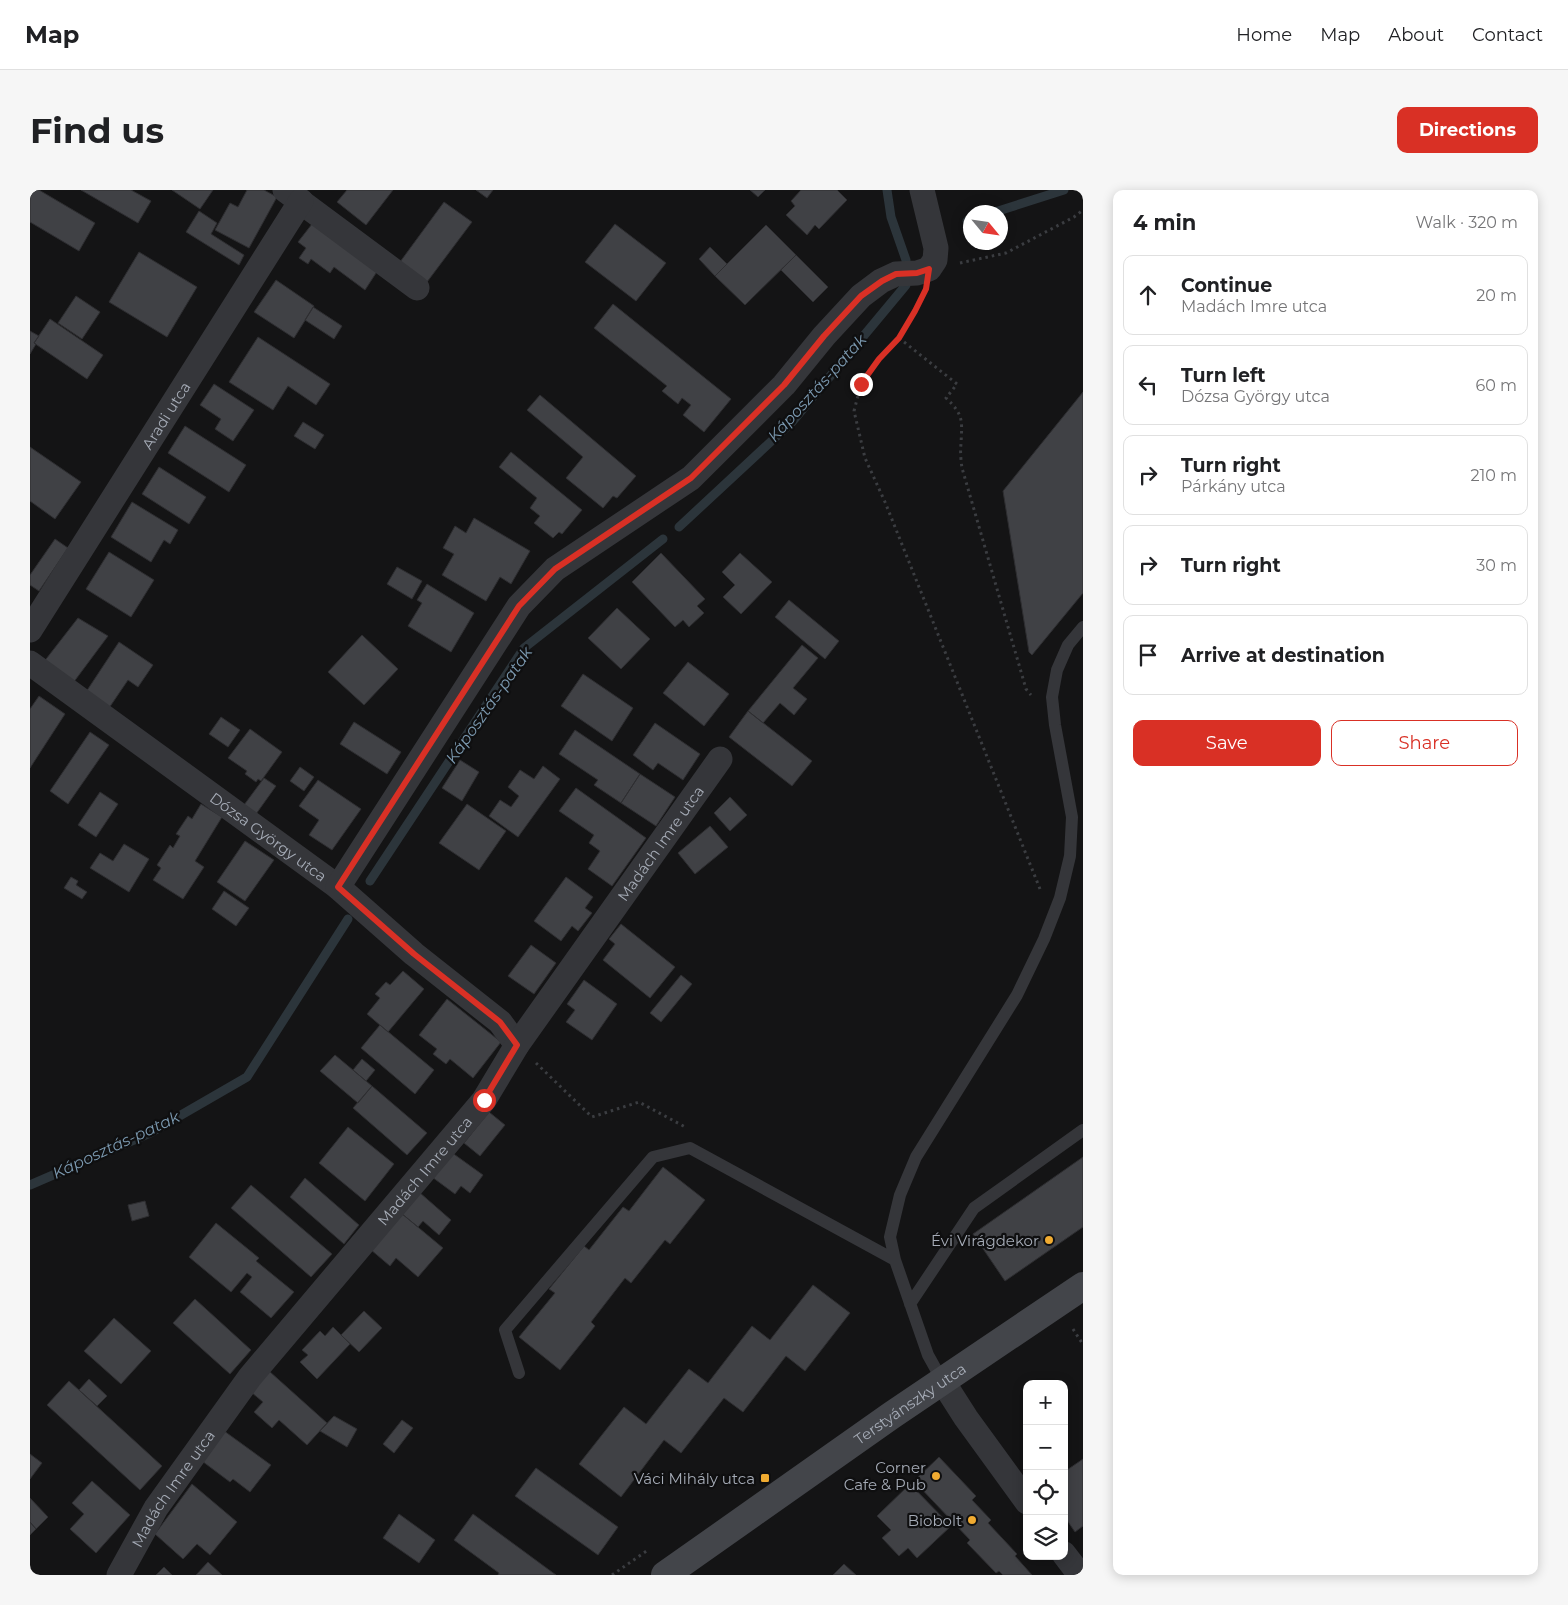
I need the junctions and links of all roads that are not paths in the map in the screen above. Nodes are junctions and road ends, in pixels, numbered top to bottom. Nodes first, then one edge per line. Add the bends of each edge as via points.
1 (922, 190) edge
2 (293, 196) edge
3 (417, 288) dead end
4 (1083, 627) edge
5 (30, 630) edge
6 (30, 663) edge
7 (720, 759) dead end
8 (338, 887) junction
9 (517, 1045) junction
10 (1083, 1130) edge
11 (895, 1260) junction
12 (1083, 1286) edge
13 (910, 1304) junction
14 (519, 1373) dead end
15 (943, 1382) junction
16 (1023, 1496) edge
17 (1068, 1559) edge
18 (119, 1575) edge
19 (665, 1575) edge
20 (1080, 1575) edge

1 - 8 street via 936,248 932,264 917,273 896,274 861,296 784,385 691,478 555,569 519,606
2 - 3 street
2 - 5 street, Aradi utca
4 - 11 lane via 1068,646 1057,670 1052,697 1054,725 1072,817 1070,856 1060,898 1016,995 916,1156 900,1195 890,1237
6 - 8 street, Dózsa György utca
7 - 9 street, Madách Imre utca
8 - 9 street, Dózsa György utca via 414,954 500,1022
9 - 18 street, Madách Imre utca via 484,1100 250,1377 156,1508
10 - 13 lane via 974,1208
11 - 13 lane
11 - 14 lane via 690,1148 652,1157 505,1330
12 - 15 main road, Terstyánszky utca
13 - 15 lane via 930,1360
15 - 16 street
15 - 19 main road, Terstyánszky utca
17 - 20 street

